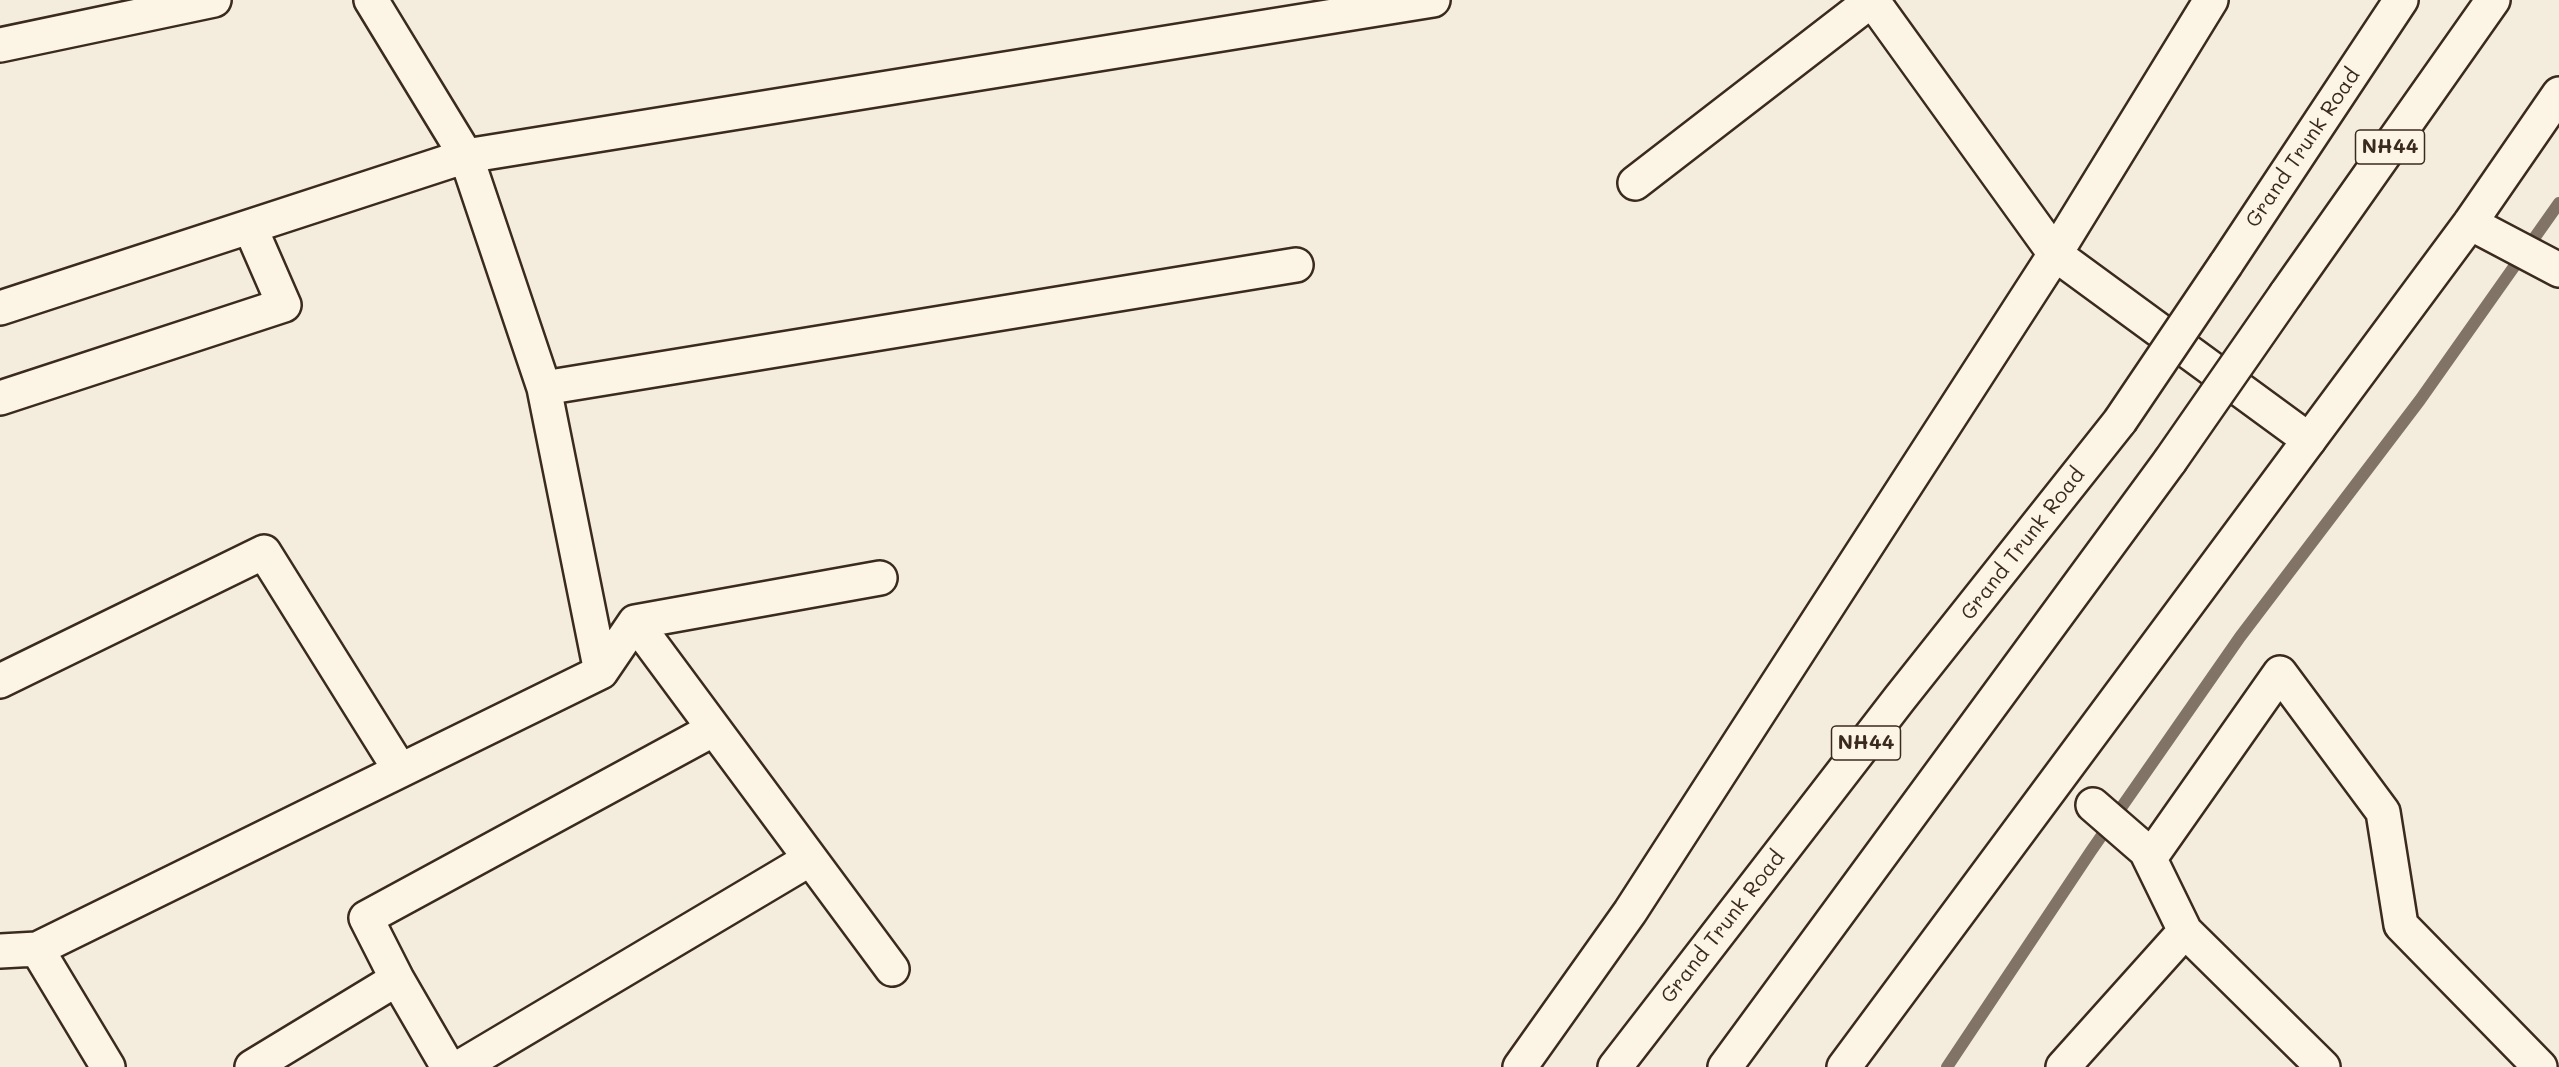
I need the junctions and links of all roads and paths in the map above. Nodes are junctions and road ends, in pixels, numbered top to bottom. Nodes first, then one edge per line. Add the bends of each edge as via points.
1 (214, 0) edge
2 (371, 0) edge
3 (1433, 0) edge
4 (1872, 0) edge
5 (2211, 0) edge
6 (2401, 0) edge
7 (2493, 0) edge
8 (165, 5) edge
9 (0, 45) edge
10 (2559, 94) edge
11 (466, 156) junction
12 (1635, 183) dead end
13 (2470, 223) junction
14 (250, 227) junction
15 (2055, 254) junction
16 (1296, 265) dead end
17 (2559, 270) edge
18 (0, 308) edge
19 (544, 388) junction
20 (0, 398) edge
21 (2310, 440) junction
22 (880, 578) dead end
23 (635, 622) junction
24 (600, 672) junction
25 (0, 681) edge
26 (714, 729) junction
27 (400, 770) junction
28 (2093, 805) dead end
29 (2148, 855) junction
30 (810, 859) junction
31 (2184, 931) junction
32 (37, 949) junction
33 (0, 951) edge
34 (892, 969) dead end
35 (397, 979) junction
36 (108, 1067) edge
37 (252, 1067) edge
38 (448, 1067) edge
39 (460, 1067) edge
40 (1520, 1067) edge
41 (1615, 1067) edge
42 (1725, 1067) edge
43 (1844, 1067) edge
44 (2063, 1067) edge
45 (2323, 1067) edge
46 (2540, 1067) edge

1 - 8 main road
2 - 11 main road
3 - 11 main road
4 - 12 main road
4 - 15 main road
5 - 15 main road
6 - 41 main road, Grand Trunk Road / NH44, bridge via 2120,422 1900,698
7 - 42 main road, NH44, bridge via 2170,461
8 - 9 main road
10 - 13 main road
11 - 14 main road
11 - 19 main road
13 - 17 main road
13 - 21 main road
14 - 18 main road
14 - 20 main road via 284,305
15 - 21 main road
15 - 40 main road via 1630,912
16 - 19 main road
19 - 24 main road
21 - 43 main road
22 - 23 main road
23 - 24 main road
23 - 26 main road
24 - 27 main road
25 - 27 main road via 264,552
26 - 30 main road
26 - 35 main road via 366,918
27 - 32 main road
28 - 29 main road
29 - 31 main road
29 - 46 main road via 2280,673 2383,812 2401,925
30 - 34 main road
30 - 39 main road
31 - 44 main road
31 - 45 main road
32 - 33 main road
32 - 36 main road
35 - 37 main road
35 - 38 main road

